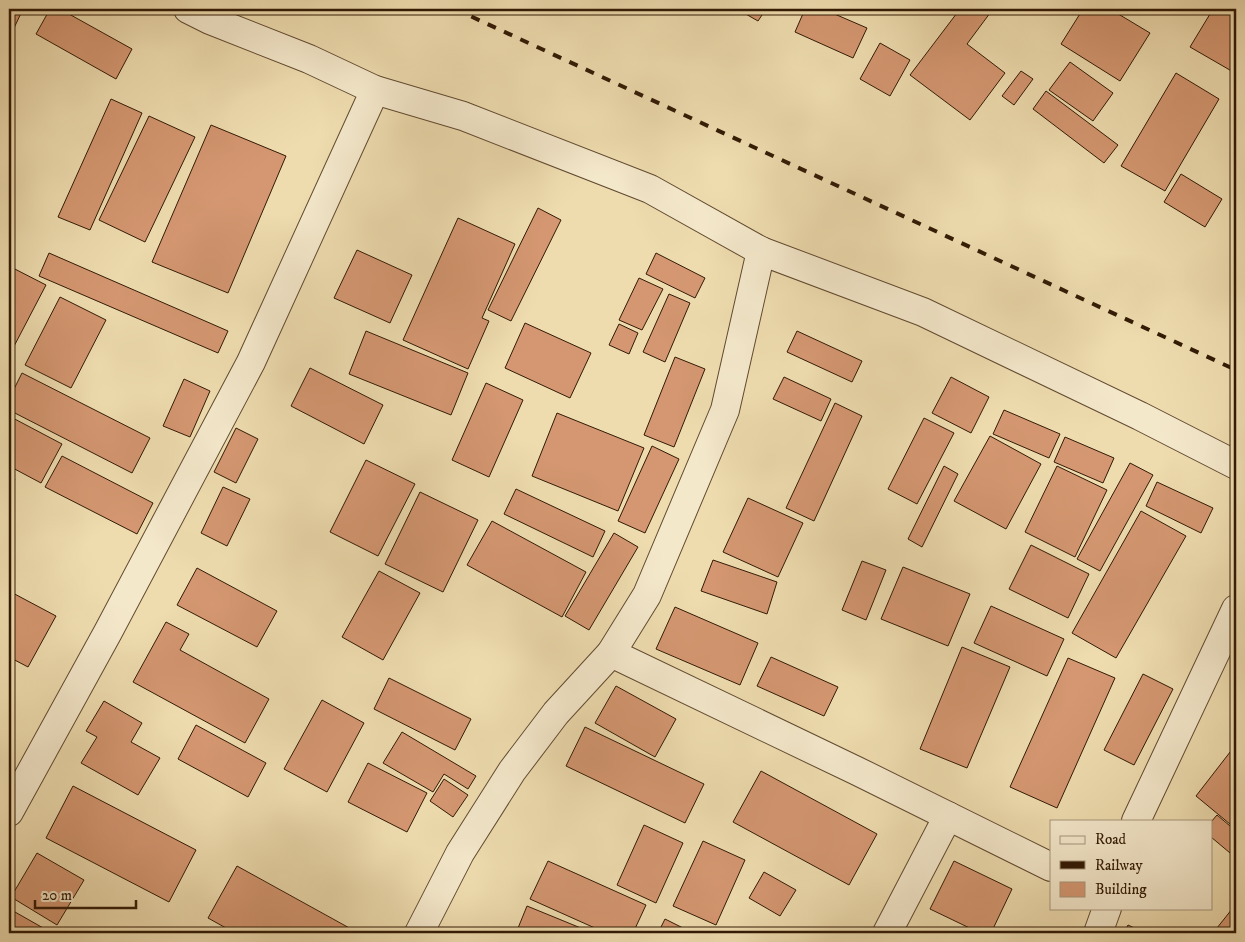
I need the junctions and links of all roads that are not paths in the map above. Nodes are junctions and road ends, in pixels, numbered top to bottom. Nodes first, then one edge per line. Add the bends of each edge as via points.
1 (188, 9) edge
2 (375, 90) junction
3 (761, 251) junction
4 (1236, 465) edge
5 (1236, 609) edge
6 (610, 653) junction
7 (9, 812) edge
8 (948, 816) junction
9 (1136, 820) edge
10 (1050, 867) edge
11 (1106, 910) edge
12 (419, 933) edge
13 (887, 933) edge
14 (1098, 933) edge

1 - 2 street
2 - 3 street via 463,116 650,189
2 - 7 street via 251,362
3 - 4 street via 923,312
3 - 6 street via 725,410 647,595
5 - 9 street
6 - 8 street
6 - 12 street via 556,713 512,770 460,853
8 - 10 street
8 - 13 street
11 - 14 street

